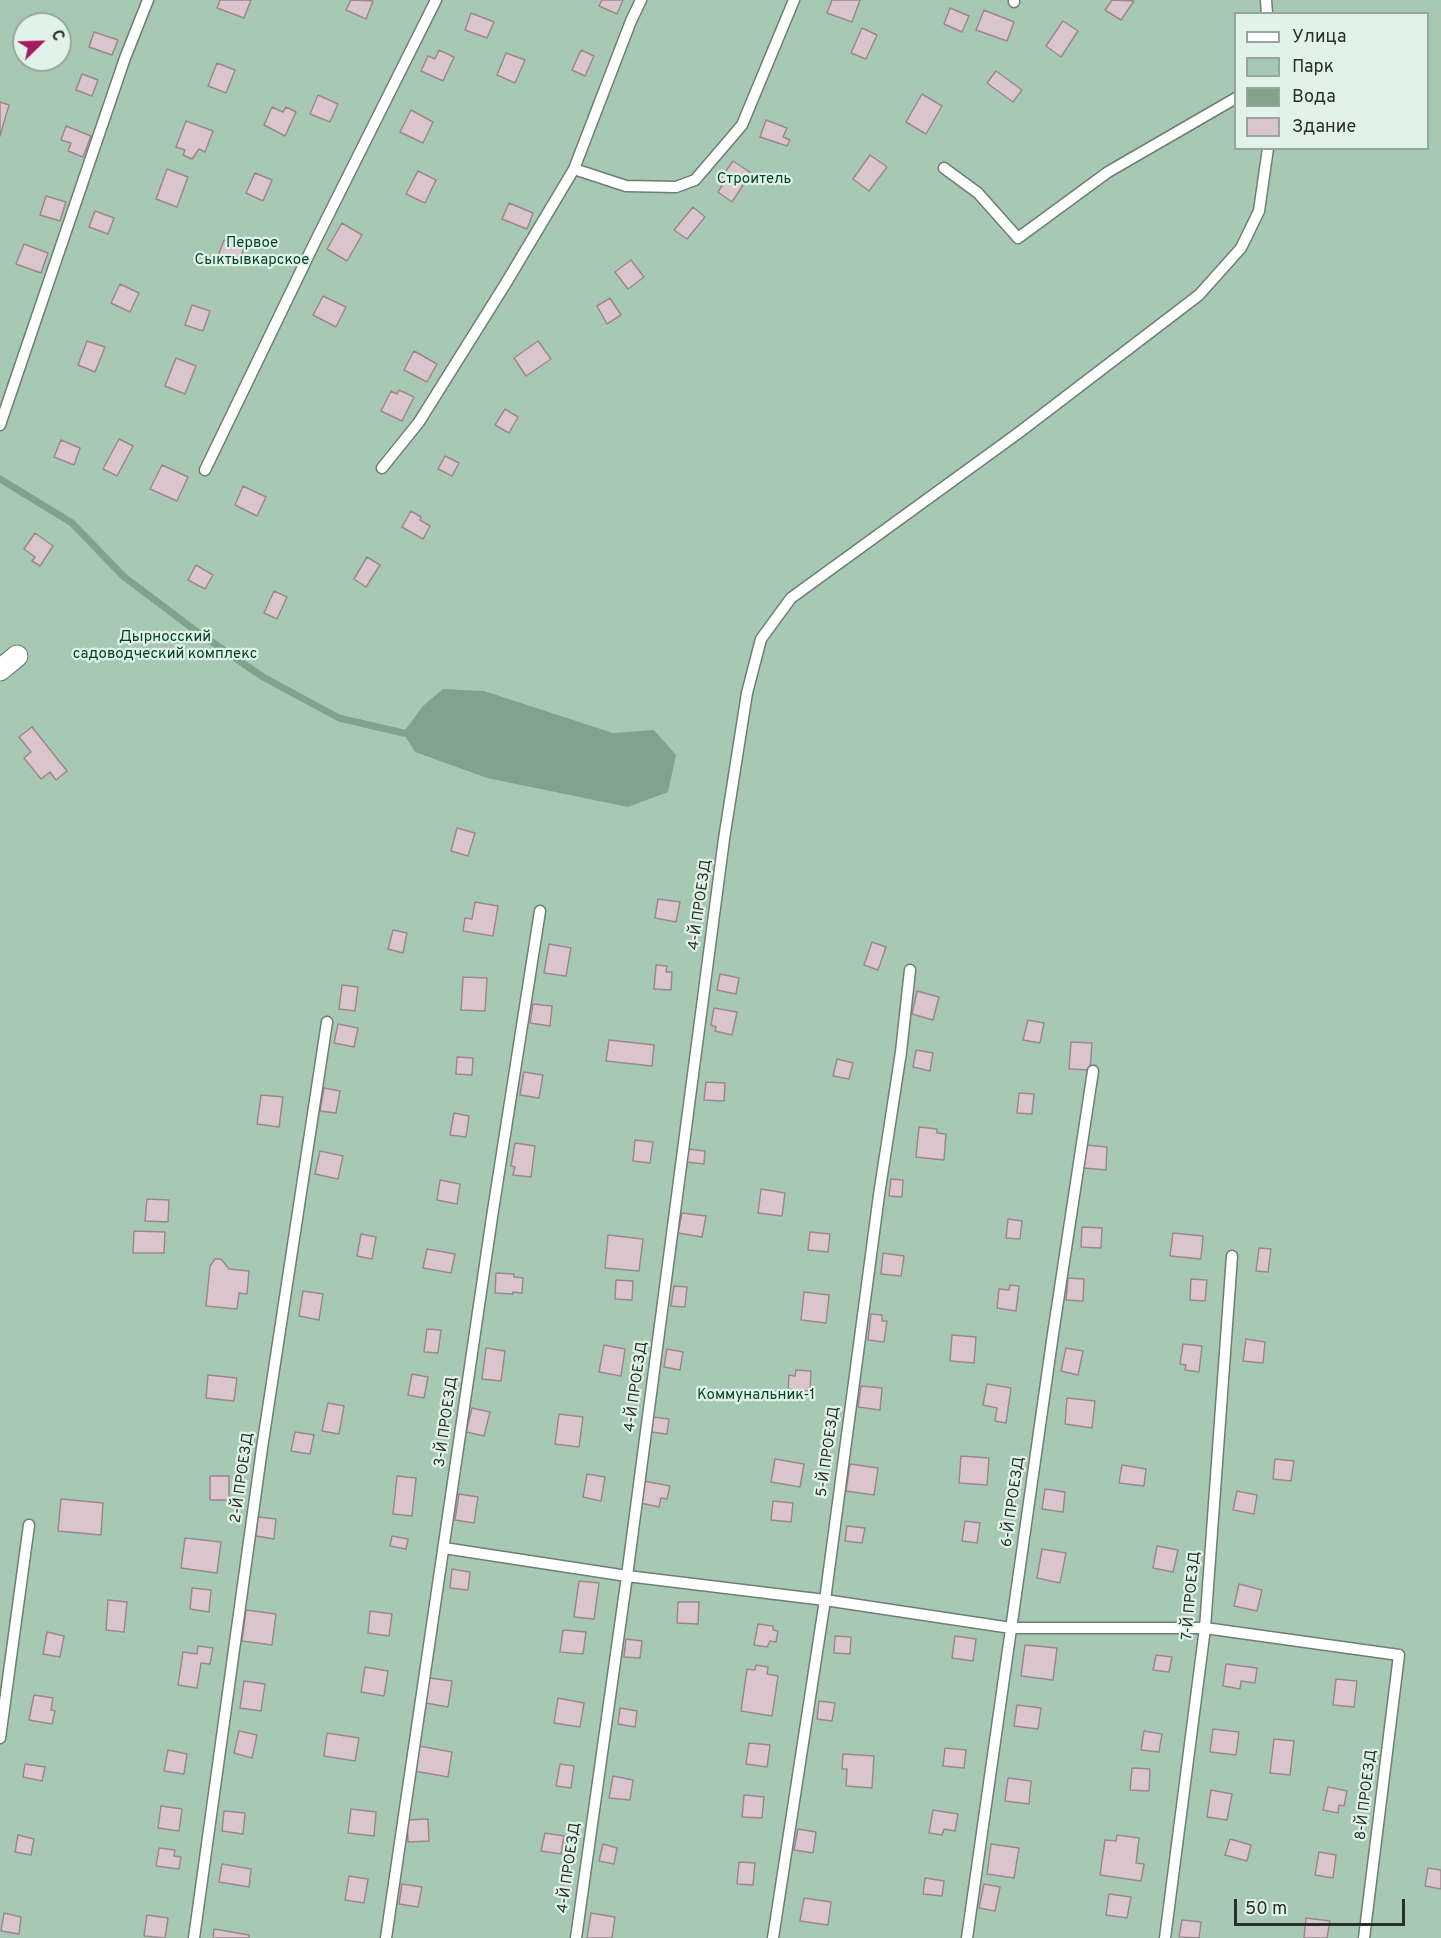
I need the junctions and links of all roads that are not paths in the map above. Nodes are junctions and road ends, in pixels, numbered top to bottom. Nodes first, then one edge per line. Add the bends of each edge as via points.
1 (148, 0) edge
2 (436, 0) edge
3 (641, 0) edge
4 (794, 0) edge
5 (1234, 99) edge
6 (1268, 150) edge
7 (944, 168) dead end
8 (574, 169) junction
9 (0, 425) edge
10 (382, 468) dead end
11 (205, 470) dead end
12 (17, 656) dead end
13 (0, 670) edge
14 (540, 911) dead end
15 (910, 970) dead end
16 (327, 1022) dead end
17 (1093, 1071) dead end
18 (1232, 1256) dead end
19 (29, 1525) dead end
20 (444, 1548) junction
21 (627, 1576) junction
22 (825, 1600) junction
23 (1011, 1628) junction
24 (1205, 1628) junction
25 (0, 1738) edge
26 (194, 1938) edge
27 (386, 1938) edge
28 (576, 1938) edge
29 (773, 1938) edge
30 (967, 1938) edge
31 (1165, 1938) edge
32 (1365, 1938) edge

1 - 9 lane
2 - 11 lane
3 - 8 lane
4 - 8 lane via 742,124 695,180 676,187 627,186
5 - 7 lane via 1108,172 1018,238 978,193
6 - 21 lane, 4-Й ПРОЕЗД via 1259,211 1242,248 1199,295 1017,434 791,598 762,639 747,693 724,840
8 - 10 lane via 418,422
12 - 13 street
14 - 20 lane, 3-Й ПРОЕЗД
15 - 22 lane, 5-Й ПРОЕЗД
16 - 26 lane, 2-Й ПРОЕЗД via 262,1448
17 - 23 lane, 6-Й ПРОЕЗД
18 - 24 lane, 7-Й ПРОЕЗД
19 - 25 lane
20 - 21 lane
20 - 27 lane, 3-Й ПРОЕЗД
21 - 22 lane
21 - 28 lane, 4-Й ПРОЕЗД
22 - 23 lane
22 - 29 lane, 5-Й ПРОЕЗД
23 - 24 lane
23 - 30 lane, 6-Й ПРОЕЗД
24 - 31 lane, 7-Й ПРОЕЗД
24 - 32 lane, 8-Й ПРОЕЗД via 1399,1654

